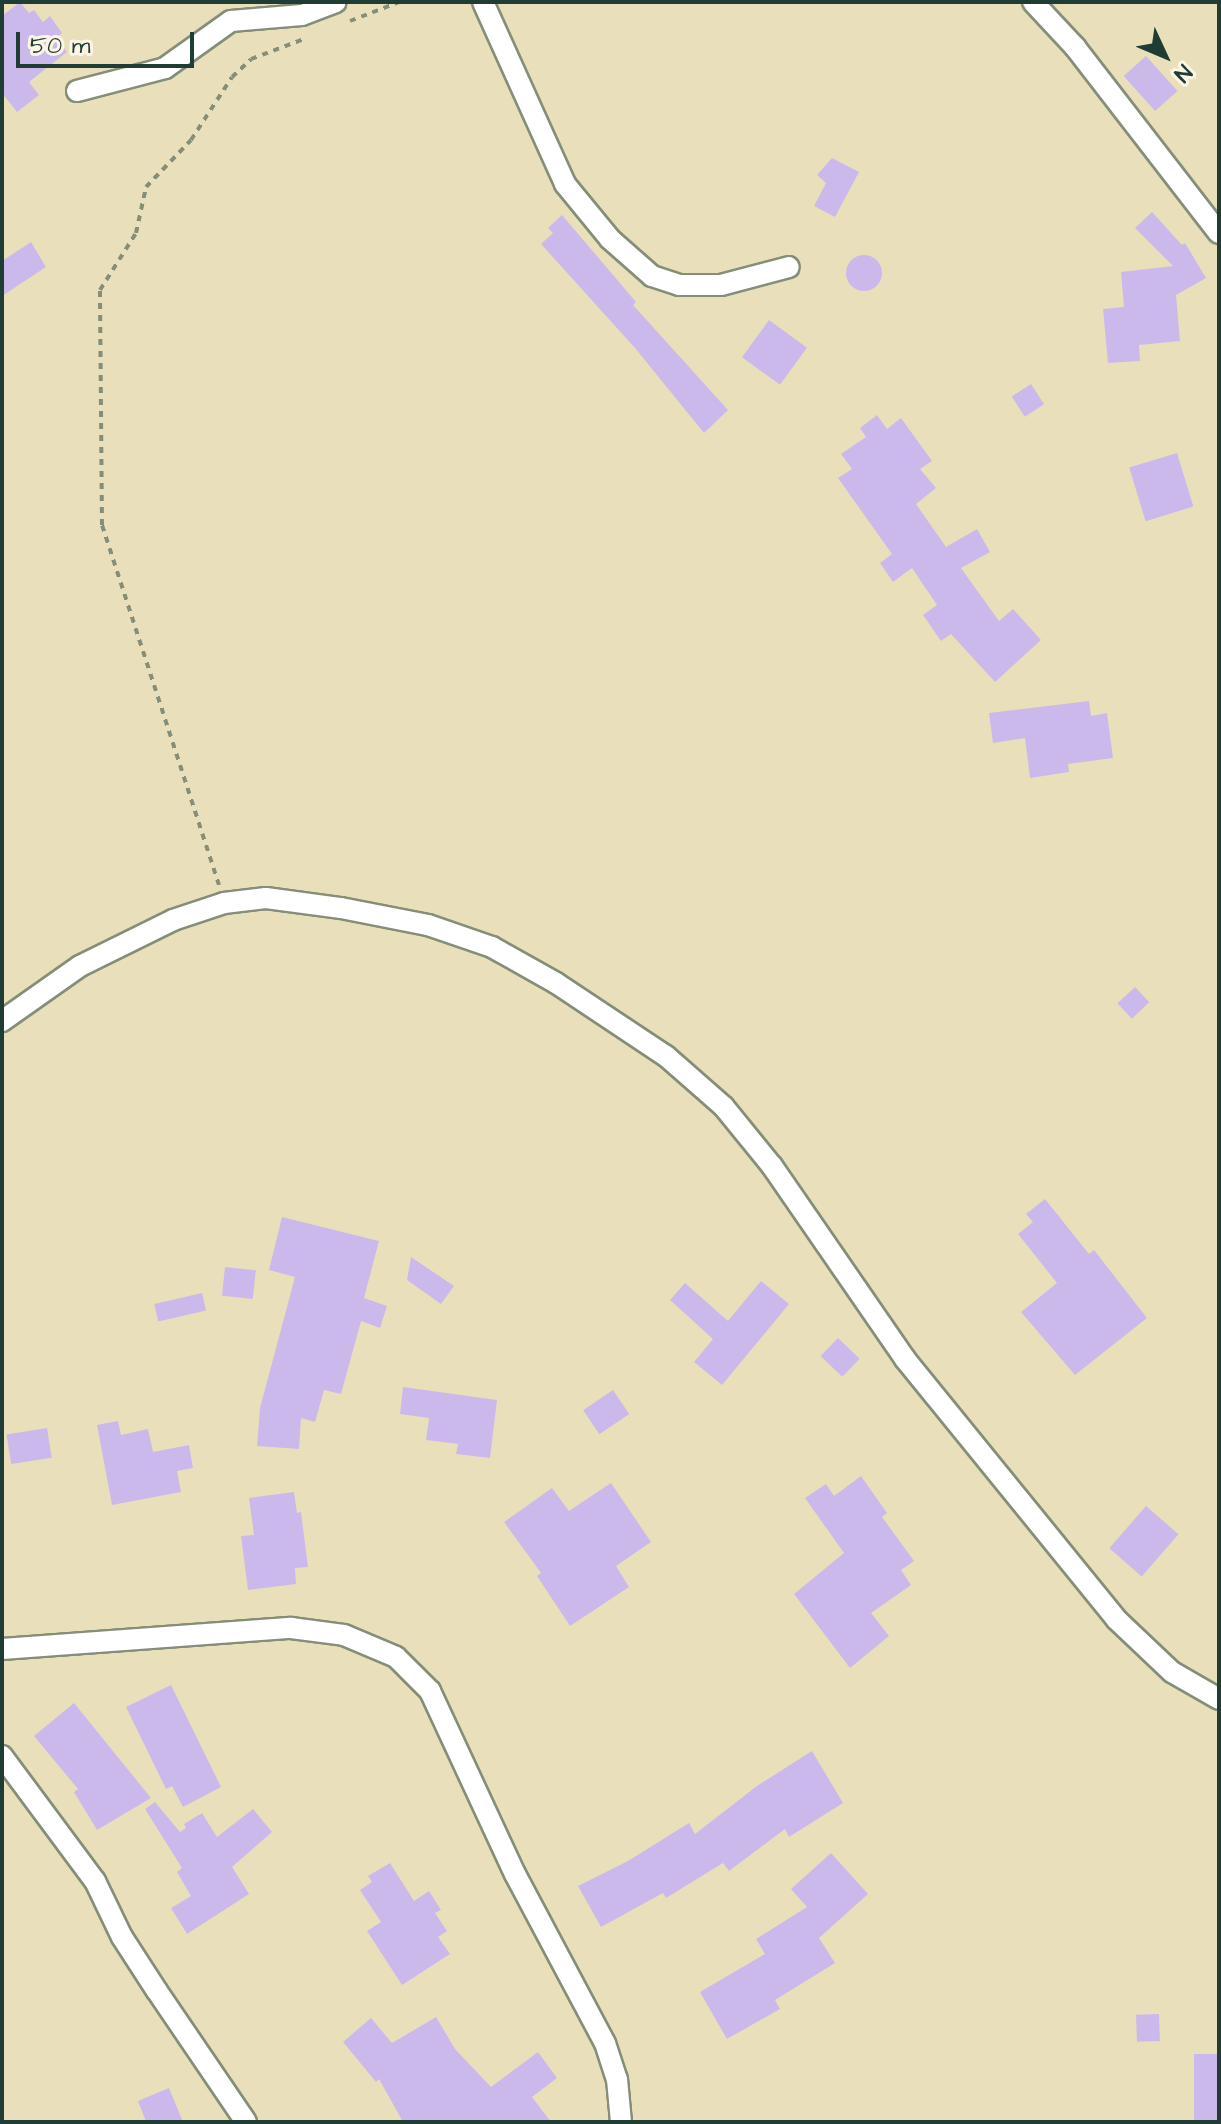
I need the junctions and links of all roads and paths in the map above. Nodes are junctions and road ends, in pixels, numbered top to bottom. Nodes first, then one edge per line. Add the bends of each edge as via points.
1 (336, 2) edge
2 (399, 2) edge
3 (483, 2) edge
4 (1033, 2) edge
5 (346, 22) dead end
6 (307, 37) dead end
7 (77, 91) dead end
8 (1219, 233) edge
9 (789, 267) dead end
10 (224, 903) junction
11 (2, 1021) edge
12 (2, 1649) edge
13 (1219, 1699) edge
14 (2, 1756) edge
15 (246, 2122) edge
16 (621, 2122) edge

1 - 7 street via 302,15 231,21 165,68
2 - 5 path
3 - 9 street via 565,184 610,239 652,276 679,285 721,285
4 - 8 street via 1075,47
6 - 10 path via 251,59 232,77 191,140 146,187 136,233 100,290 102,525
10 - 11 street via 173,920 80,966
10 - 13 street via 266,898 341,908 492,947 666,1056 724,1107 772,1166 905,1359 1116,1619 1172,1672
12 - 16 street via 291,1628 344,1635 396,1657 436,1703 515,1874 605,2043 617,2079
14 - 15 street via 95,1881 136,1959

